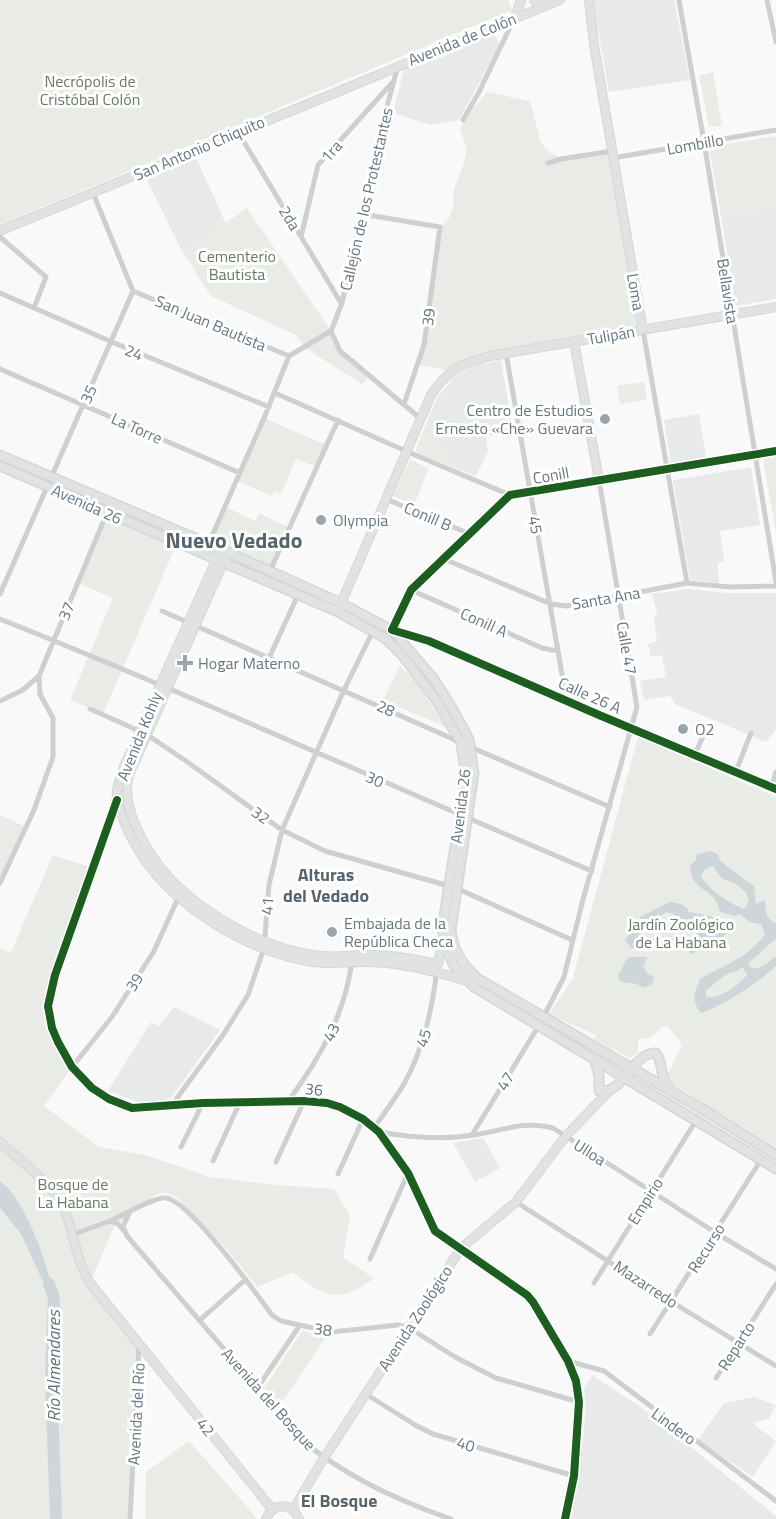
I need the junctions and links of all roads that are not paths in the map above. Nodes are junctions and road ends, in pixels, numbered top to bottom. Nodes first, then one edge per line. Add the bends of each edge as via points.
1 (534, 0) edge
2 (560, 0) edge
3 (589, 0) edge
4 (679, 0) edge
5 (767, 0) edge
6 (519, 2) edge
7 (545, 6) junction
8 (524, 14) junction
9 (515, 17) junction
10 (776, 42) edge
11 (398, 66) junction
12 (393, 82) junction
13 (463, 120) dead end
14 (776, 130) edge
15 (238, 132) junction
16 (704, 142) junction
17 (613, 154) junction
18 (548, 163) dead end
19 (93, 192) junction
20 (362, 214) junction
21 (0, 231) edge
22 (0, 237) edge
23 (301, 237) junction
24 (133, 291) junction
25 (0, 293) edge
26 (342, 303) junction
27 (776, 307) edge
28 (34, 308) junction
29 (731, 314) junction
30 (643, 330) junction
31 (331, 332) junction
32 (574, 341) junction
33 (112, 342) junction
34 (506, 353) junction
35 (289, 356) junction
36 (0, 369) edge
37 (275, 393) junction
38 (83, 404) junction
39 (404, 404) junction
40 (269, 407) junction
41 (422, 419) junction
42 (338, 420) junction
43 (776, 451) edge
44 (408, 453) junction
45 (754, 454) junction
46 (0, 455) edge
47 (0, 466) edge
48 (667, 469) junction
49 (240, 473) junction
50 (51, 477) junction
51 (599, 480) junction
52 (47, 486) junction
53 (530, 492) junction
54 (510, 495) junction
55 (386, 499) junction
56 (111, 502) junction
57 (108, 514) junction
58 (470, 534) junction
59 (209, 544) junction
60 (224, 551) junction
61 (204, 554) junction
62 (444, 559) junction
63 (220, 561) junction
64 (270, 571) junction
65 (687, 583) junction
66 (776, 584) edge
67 (411, 590) junction
68 (0, 594) edge
69 (298, 595) junction
70 (618, 597) junction
71 (551, 604) junction
72 (339, 608) junction
73 (162, 611) dead end
74 (0, 619) edge
75 (191, 624) junction
76 (392, 630) junction
77 (373, 631) junction
78 (54, 640) junction
79 (558, 651) junction
80 (269, 658) junction
81 (39, 676) junction
82 (163, 686) junction
83 (344, 690) junction
84 (562, 698) junction
85 (0, 701) edge
86 (90, 709) dead end
87 (708, 726) dead end
88 (632, 728) junction
89 (143, 733) junction
90 (751, 733) dead end
91 (461, 743) junction
92 (471, 747) junction
93 (315, 753) junction
94 (695, 754) junction
95 (736, 771) junction
96 (776, 772) edge
97 (774, 788) edge
98 (117, 800) junction
99 (128, 805) junction
100 (610, 807) junction
101 (120, 812) junction
102 (464, 818) junction
103 (110, 819) junction
104 (282, 830) junction
105 (148, 857) junction
106 (592, 872) junction
107 (0, 883) edge
108 (453, 887) junction
109 (180, 893) junction
110 (443, 938) junction
111 (572, 940) junction
112 (264, 945) junction
113 (352, 959) junction
114 (438, 968) junction
115 (467, 981) junction
116 (544, 1016) junction
117 (538, 1026) junction
118 (595, 1061) junction
119 (72, 1067) junction
120 (631, 1069) junction
121 (625, 1077) junction
122 (604, 1091) junction
123 (671, 1091) junction
124 (289, 1100) junction
125 (304, 1101) junction
126 (240, 1102) junction
127 (203, 1103) junction
128 (172, 1105) junction
129 (363, 1119) junction
130 (697, 1119) junction
131 (377, 1130) junction
132 (472, 1136) junction
133 (565, 1137) junction
134 (0, 1143) edge
135 (181, 1147) dead end
136 (776, 1155) edge
137 (761, 1160) junction
138 (213, 1161) dead end
139 (276, 1162) dead end
140 (776, 1169) edge
141 (408, 1173) junction
142 (338, 1174) dead end
143 (651, 1191) junction
144 (516, 1202) junction
145 (131, 1212) junction
146 (110, 1221) junction
147 (124, 1231) junction
148 (716, 1233) junction
149 (71, 1235) junction
150 (461, 1248) junction
151 (370, 1259) dead end
152 (609, 1260) junction
153 (776, 1269) edge
154 (245, 1280) junction
155 (594, 1283) dead end
156 (776, 1284) edge
157 (672, 1302) junction
158 (200, 1320) junction
159 (300, 1325) junction
160 (408, 1327) junction
161 (650, 1334) dead end
162 (738, 1342) junction
163 (139, 1344) junction
164 (568, 1361) junction
165 (776, 1365) edge
166 (717, 1378) dead end
167 (258, 1387) junction
168 (366, 1394) junction
169 (579, 1402) junction
170 (324, 1458) junction
171 (574, 1476) junction
172 (776, 1501) edge
173 (272, 1509) junction
174 (293, 1510) junction
175 (130, 1519) edge
176 (266, 1519) edge
177 (299, 1519) edge
178 (451, 1519) edge
179 (565, 1519) edge

1 - 7 street
2 - 7 street, Avenida de Colón
3 - 17 street, Loma
4 - 16 street, Bellavista
5 - 10 street
6 - 8 street
6 - 9 street
7 - 8 street, Avenida de Colón
8 - 9 street, Avenida de Colón
9 - 11 street, Avenida de Colón
9 - 13 street
11 - 12 street, Callejón de los Protestantes
11 - 15 street, San Antonio Chiquito
12 - 20 street, Callejón de los Protestantes
12 - 23 street, 1ra via 318,165
14 - 16 street, Lombillo
15 - 19 street, San Antonio Chiquito
15 - 23 street, 2da
16 - 17 street, Lombillo
16 - 29 street, Bellavista
17 - 18 street, Lombillo
17 - 30 street, Loma
19 - 21 street, San Antonio Chiquito
19 - 24 street
20 - 26 street, Callejón de los Protestantes
20 - 39 street, 39 via 440,227 424,345
22 - 28 street via 46,277
23 - 26 street, 2da
24 - 33 street, 35
24 - 35 street, San Juan Bautista
25 - 28 street, 24
26 - 31 street, Callejón de los Protestantes
27 - 29 street, Tulipán
28 - 33 street, 24
29 - 30 street, Tulipán
29 - 45 street, Bellavista
30 - 32 street, Tulipán
30 - 48 street, Loma
31 - 35 street
31 - 39 street via 340,351
32 - 34 street, Tulipán
32 - 51 street, Calle 47
33 - 38 street, 35
33 - 40 street, 24
34 - 41 street, Tulipán via 463,363 431,395
34 - 53 street, 45
35 - 37 street
36 - 38 street, La Torre
37 - 40 street
37 - 42 street
38 - 49 street, La Torre
38 - 50 street, 35
39 - 41 street
40 - 49 street
41 - 44 street
42 - 44 street
42 - 64 street
43 - 45 street, Conill
44 - 54 street
44 - 55 street
45 - 48 street, Conill
45 - 66 street, Bellavista
46 - 50 main road, Avenida 26
47 - 52 main road, Avenida 26
48 - 51 street, Conill
48 - 65 street, Loma
49 - 59 street
50 - 52 street, 35
50 - 56 main road, Avenida 26
51 - 53 street, Conill
51 - 70 street, Calle 47
52 - 57 main road, Avenida 26
52 - 68 street, 35
53 - 54 street, Conill
53 - 71 street, 45
54 - 58 street
55 - 58 street, Conill B
55 - 72 street
56 - 57 street, 37
56 - 59 main road, Avenida 26
57 - 61 main road, Avenida 26
57 - 78 street, 37
58 - 62 street
59 - 60 main road, Avenida 26
59 - 61 street
60 - 63 street, Avenida Kohly
60 - 64 main road, Avenida 26
61 - 63 main road, Avenida 26
62 - 67 street
62 - 71 street, Santa Ana
63 - 69 main road, Avenida 26
63 - 75 street, Avenida Kohly
64 - 72 main road, Avenida 26
65 - 66 street, Santa Ana via 730,587
65 - 70 street, Santa Ana
67 - 76 street
67 - 79 street, Conill A via 542,648
69 - 72 main road, Avenida 26
69 - 80 street
70 - 71 street, Santa Ana via 566,606
70 - 88 street, Calle 47 via 637,707
71 - 79 street, 45
72 - 76 main road, Avenida 26
72 - 77 main road, Avenida 26
73 - 75 street, 28
74 - 78 street
75 - 80 street, 28
75 - 82 street, Avenida Kohly
76 - 77 main road
76 - 84 street, Calle 26 A via 429,641
76 - 92 main road, Avenida 26 via 434,679
77 - 83 street, 41
77 - 91 main road, Avenida 26 via 416,671
78 - 81 street, 37
78 - 82 street
79 - 84 street, 45
80 - 83 street, 28
81 - 85 street via 23,690
81 - 107 street via 40,694 53,718 53,757 34,810
82 - 89 street, Avenida Kohly
82 - 93 street, 30
83 - 91 street, 28
83 - 93 street, 41
84 - 88 street, Calle 26 A
86 - 89 street, 32
87 - 94 street
88 - 94 street, Calle 26 A
88 - 100 street, Calle 47
89 - 98 street, Avenida Kohly via 124,766
89 - 99 street, Avenida Kohly via 127,781
89 - 104 street, 32
90 - 95 street
91 - 92 street, 28
91 - 102 main road, Avenida 26 via 466,776
92 - 100 street, 28
92 - 102 main road, Avenida 26 via 474,772
93 - 102 street, 30
93 - 104 street, 41
94 - 95 street, Calle 26 A
95 - 97 street, Calle 26 A
96 - 97 street
98 - 101 street, Avenida Kohly
98 - 103 street, 36
99 - 101 street
99 - 105 street, Avenida Kohly
100 - 106 street, Calle 47
101 - 103 street
101 - 105 street, Avenida Kohly via 132,840
102 - 106 street, 30
102 - 108 main road, Avenida 26
103 - 119 street, 36 via 55,975 48,1006 52,1028
104 - 108 street, 32 via 325,851
104 - 112 street, 41 via 269,885
105 - 109 street, Avenida Kohly via 157,875
106 - 111 street, Calle 47
108 - 110 main road, Avenida 26 via 442,921
108 - 111 street, 32
108 - 116 main road, Avenida 26 via 451,930 459,958 477,978
109 - 112 street, Avenida Kohly via 194,910
109 - 119 street, 39 via 154,951 112,1017
110 - 114 street, 45
110 - 115 main road, Avenida 26 via 454,966
111 - 116 street, Calle 47 via 562,983
112 - 113 street, Avenida Kohly via 332,964
112 - 128 street, 41 via 248,995
113 - 114 street, Avenida Kohly via 400,961
113 - 124 street, 43 via 338,1018 312,1069
114 - 115 street, Avenida Kohly
114 - 131 street, 45 via 419,1050
115 - 117 main road, Avenida 26
116 - 120 main road, Avenida 26
117 - 118 main road, Avenida 26
117 - 132 street, 47
118 - 121 main road, Avenida 26
118 - 122 main road
119 - 128 street, 36 via 92,1088 123,1105
120 - 121 main road
120 - 123 main road, Avenida 26
120 - 123 main road via 644,1056 656,1053 663,1079
121 - 122 main road
121 - 130 main road, Avenida 26
122 - 133 street, Avenida Zoológico via 600,1101
123 - 136 main road, Avenida 26
124 - 125 street, 36
124 - 126 street, 36
125 - 129 street, 36 via 327,1103
125 - 139 street
126 - 127 street, 36
126 - 138 street
127 - 128 street, 36
127 - 135 street
129 - 131 street, 36
129 - 142 street
130 - 137 main road, Avenida 26
130 - 143 street, Empirio
131 - 132 street, Ulloa via 418,1138
131 - 141 street, 36
132 - 133 street, Ulloa via 532,1125 553,1128
133 - 143 street, Ulloa
133 - 144 street, Avenida Zoológico
134 - 149 street, Avenida del Río via 54,1194 64,1209
137 - 140 main road, Avenida 26
137 - 148 street, Recurso
141 - 150 street, 36 via 435,1231
141 - 151 street
143 - 148 street, Ulloa
143 - 152 street, Empirio
144 - 150 street, Avenida Zoológico
144 - 152 street, Mazarredo
145 - 146 street, 38
145 - 147 street via 124,1222
145 - 154 street, 38 via 168,1198 222,1248
146 - 147 street, Avenida del Bosque
146 - 149 street
147 - 158 street, Avenida del Bosque
148 - 153 street, Ulloa
148 - 157 street, Recurso
149 - 163 street, Avenida del Río via 90,1283
150 - 160 street, Avenida Zoológico
150 - 164 street, 36 via 527,1295
152 - 155 street, Empirio
152 - 157 street, Mazarredo
154 - 158 street
154 - 159 street, 38 via 272,1315
156 - 162 street, Reparto
157 - 161 street, Recurso
157 - 162 street, Mazarredo
158 - 167 street, Avenida del Bosque
159 - 160 street, 38 via 332,1332
159 - 167 street
160 - 168 street, Avenida Zoológico
160 - 169 street via 496,1378
162 - 165 street, Mazarredo
162 - 166 street, Reparto
163 - 173 street, 42
163 - 175 street, Avenida del Río
164 - 169 street, 36
164 - 172 street, Lindero via 604,1371
167 - 170 street, Avenida del Bosque via 303,1441
168 - 170 street, Avenida Zoológico
168 - 171 street, 40 via 433,1434
169 - 171 street, 36
170 - 174 street, Avenida Zoológico
170 - 178 street, Avenida del Bosque via 410,1505
171 - 179 street, 36
173 - 174 street via 283,1506
173 - 176 street
174 - 177 street

